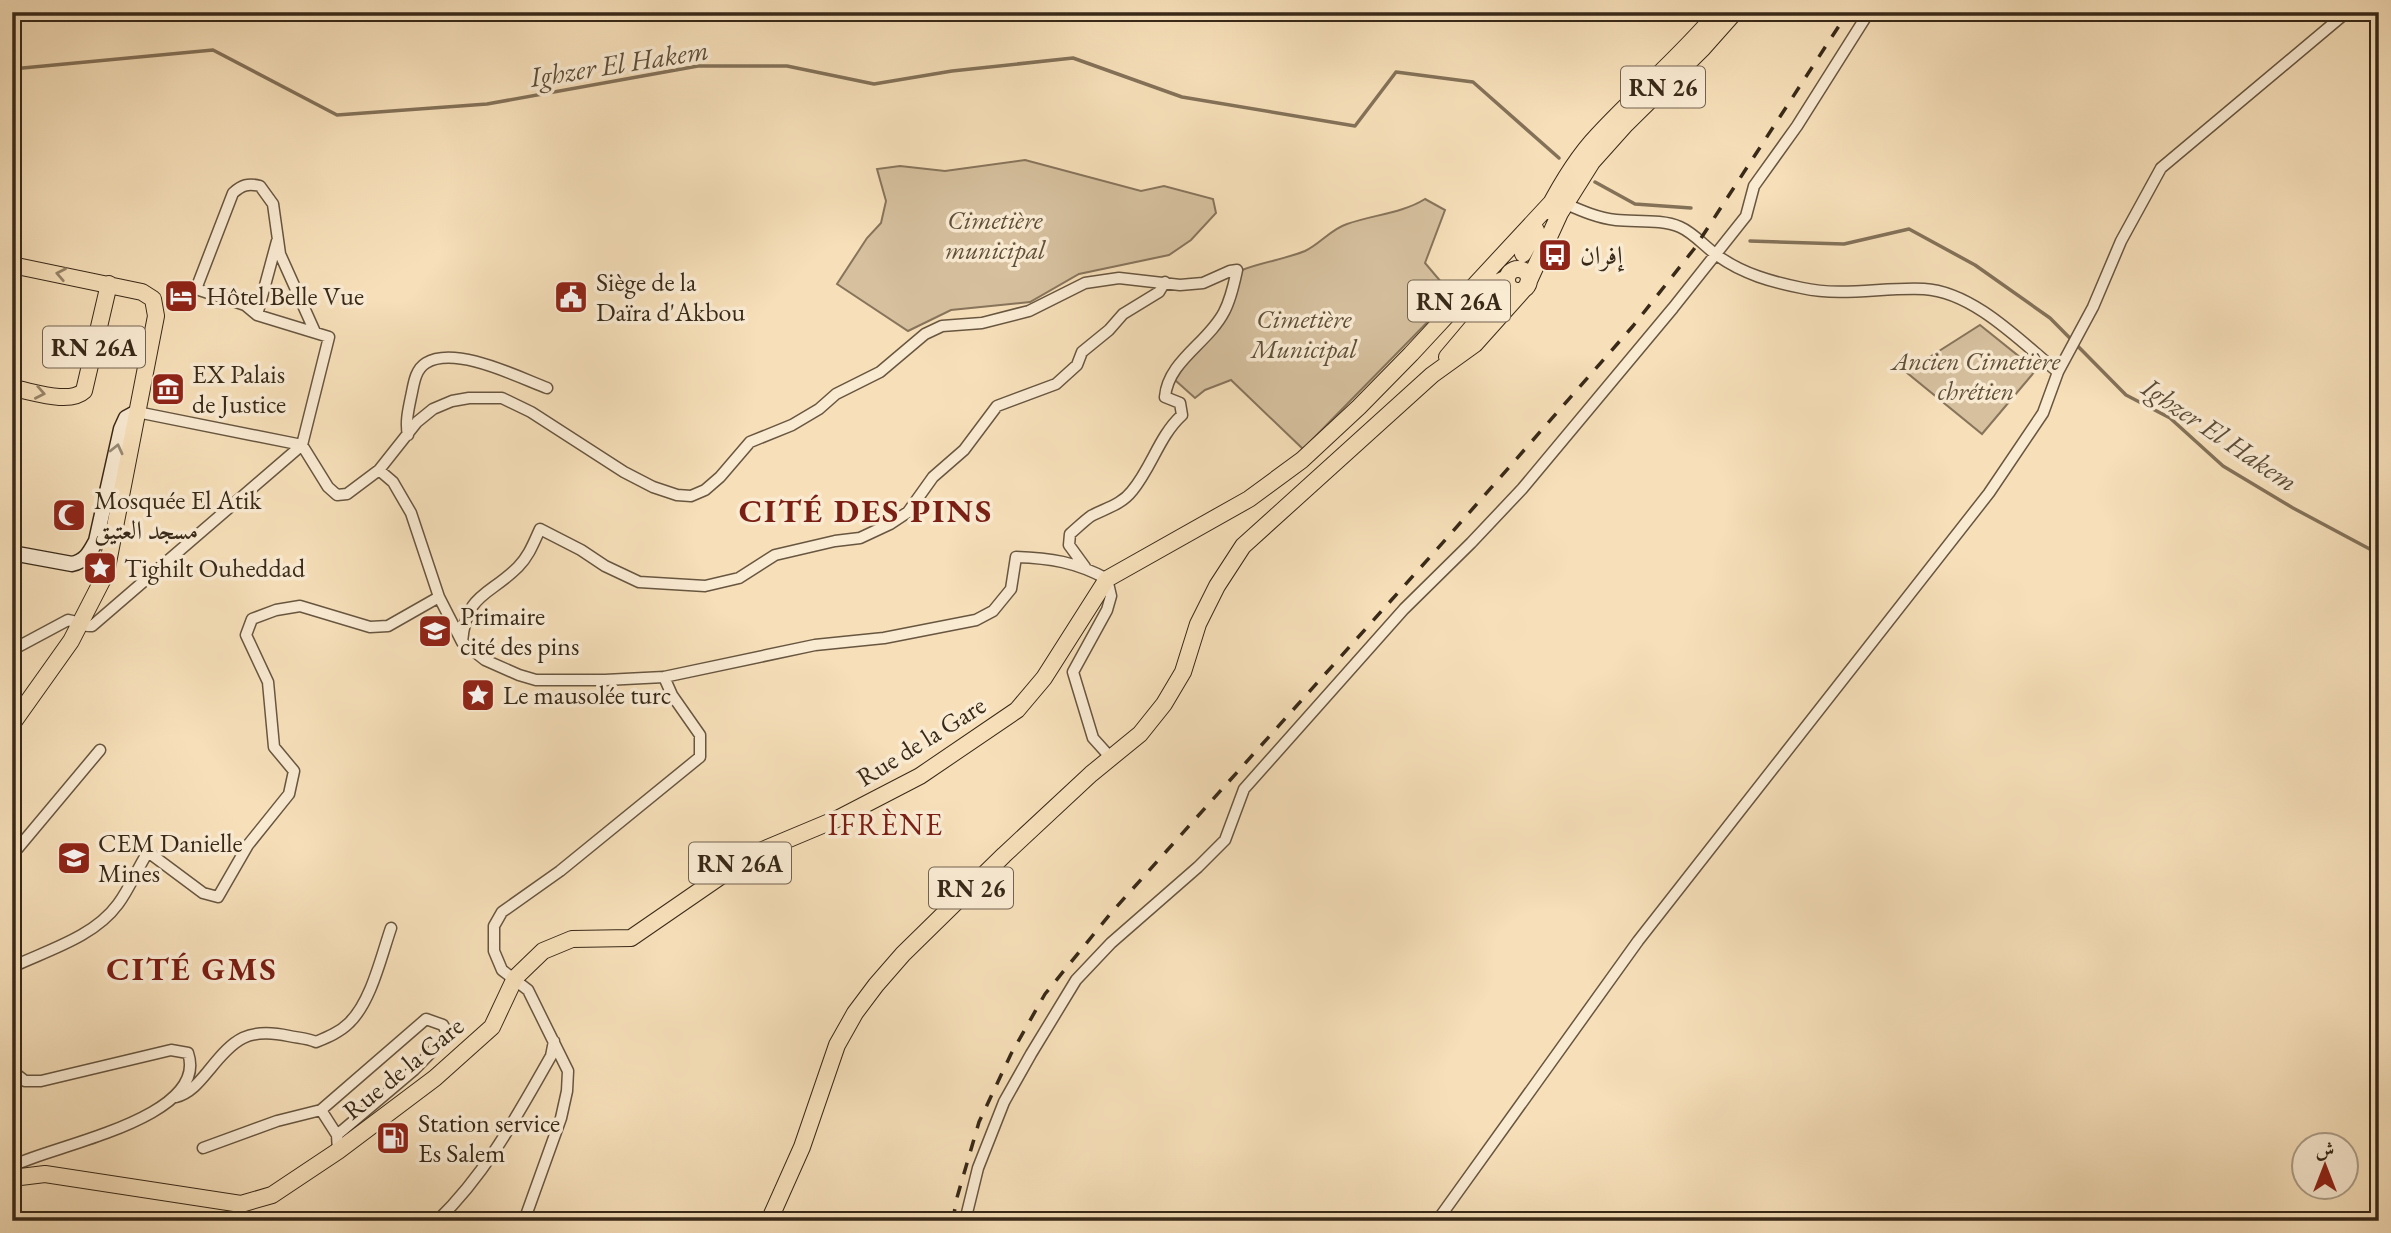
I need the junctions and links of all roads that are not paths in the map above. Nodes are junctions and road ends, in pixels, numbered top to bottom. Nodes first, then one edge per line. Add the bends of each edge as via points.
1 (1718, 12) edge
2 (1735, 12) edge
3 (1870, 12) edge
4 (2347, 12) edge
5 (1586, 159) junction
6 (1559, 207) junction
7 (278, 238) junction
8 (1516, 252) junction
9 (1715, 255) junction
10 (12, 265) edge
11 (1509, 275) junction
12 (1483, 278) junction
13 (1165, 282) junction
14 (109, 284) junction
15 (1526, 286) junction
16 (257, 315) junction
17 (315, 332) junction
18 (1411, 354) junction
19 (2058, 372) junction
20 (1432, 375) junction
21 (12, 388) edge
22 (547, 388) dead end
23 (137, 412) junction
24 (408, 435) junction
25 (302, 445) junction
26 (379, 470) junction
27 (12, 552) edge
28 (1085, 567) junction
29 (1107, 579) junction
30 (439, 597) junction
31 (86, 625) junction
32 (462, 642) junction
33 (12, 650) edge
34 (664, 677) junction
35 (12, 723) edge
36 (100, 750) dead end
37 (1111, 758) junction
38 (12, 851) edge
39 (391, 928) dead end
40 (12, 967) edge
41 (515, 978) junction
42 (554, 1041) junction
43 (12, 1071) edge
44 (174, 1097) junction
45 (321, 1110) junction
46 (337, 1135) junction
47 (203, 1148) dead end
48 (338, 1151) junction
49 (14, 1177) edge
50 (436, 1221) edge
51 (524, 1221) edge
52 (769, 1221) edge
53 (965, 1221) edge
54 (1437, 1221) edge

1 - 5 main road, RN 26 via 1598,135
2 - 5 main road, RN 26
3 - 9 street via 1754,186 1746,215
4 - 19 street via 2161,168
5 - 6 main road, RN 26
6 - 8 main road
6 - 9 street via 1613,220 1678,226
6 - 15 main road, RN 26
7 - 16 street
7 - 16 street via 266,190 240,186 233,193 195,289 245,305
7 - 17 street via 280,254
8 - 11 main road
8 - 12 main road, Rue de la Gare / RN 26A
9 - 19 street via 1761,278 1804,289 1942,292 1986,313
9 - 53 street via 1522,489 1404,610 1244,789 1225,840 1076,980 1004,1102 978,1168
14 -> 10 main road, RN 26A
11 - 12 main road via 1498,272
11 - 15 main road via 1512,289
11 - 18 main road via 1481,292 1437,336
11 - 20 main road via 1490,306
12 - 18 main road, Rue de la Gare / RN 26A
13 - 24 street via 1119,278 1085,283 1029,311 982,323 942,326 819,409 750,442 720,477 691,496 653,487 502,398 452,401 433,409
13 - 28 street via 1203,283 1237,270 1224,313 1166,385 1165,397 1180,403 1182,415 1171,425 1146,473 1117,505 1090,517 1070,534 1069,545
13 - 32 street via 1159,292 1122,314 1056,384 997,406 908,512 890,524 860,538 775,555 739,578 705,586 639,582 540,529 520,565 470,607
21 -> 14 main road, RN 26A via 67,398 84,391
14 - 23 main road, RN 26A via 142,292 155,303 155,327
15 - 20 main road, RN 26 via 1475,344
16 - 17 street
17 - 25 street via 329,337
18 - 29 main road, Rue de la Gare / RN 26A via 1302,460 1249,499
19 - 54 street via 2043,413 1989,493 1638,941
20 - 37 main road, RN 26 via 1243,547 1217,586 1198,624 1183,672 1164,704 1140,734
22 - 24 street via 475,361 446,358 426,363 415,379
23 - 25 street
27 -> 23 street via 72,564 89,554 96,541 121,429 126,418
23 - 31 main road, RN 26A via 109,565
24 - 26 street
25 - 26 street via 337,495 347,494
25 - 31 street
26 - 30 street via 393,482 411,513
28 - 29 street
28 - 34 street via 1016,557 1004,599 976,621 815,645
29 - 37 street via 1111,596 1107,610 1073,672 1093,738
29 - 41 main road, Rue de la Gare / RN 26A via 1044,678 1017,710 920,776 839,818 753,854 631,938 572,939 543,951
30 - 32 street
30 - 40 street via 388,626 370,627 300,606 253,619 246,635 268,682 274,747 294,771 289,794 248,845 218,897 203,893 148,852 119,903 98,926
31 - 33 street via 68,621
31 - 35 main road, RN 26A
32 - 34 street via 485,660 536,680
34 - 41 street via 700,735 700,757 502,912 494,926 494,951 502,970
36 - 38 street
37 - 52 main road, RN 26 via 968,890 869,994 837,1045 802,1147
39 - 44 street via 365,998 349,1024 316,1041 276,1033 250,1034 235,1041 191,1090
41 - 42 street via 528,990
41 - 48 main road, Rue de la Gare / RN 26A via 492,1027 435,1078
42 - 50 street via 551,1056 507,1133 460,1198
42 - 51 street via 568,1071 567,1091
43 - 44 street via 25,1081 41,1081 171,1050 188,1053 192,1065 188,1080
44 - 49 street via 99,1137 31,1157 17,1164
45 - 46 street
45 - 46 street via 426,1019 443,1025 448,1035 431,1054
45 - 47 street
46 - 48 street
48 - 49 main road, Rue de la Gare / RN 26A via 272,1195 241,1205 45,1174

